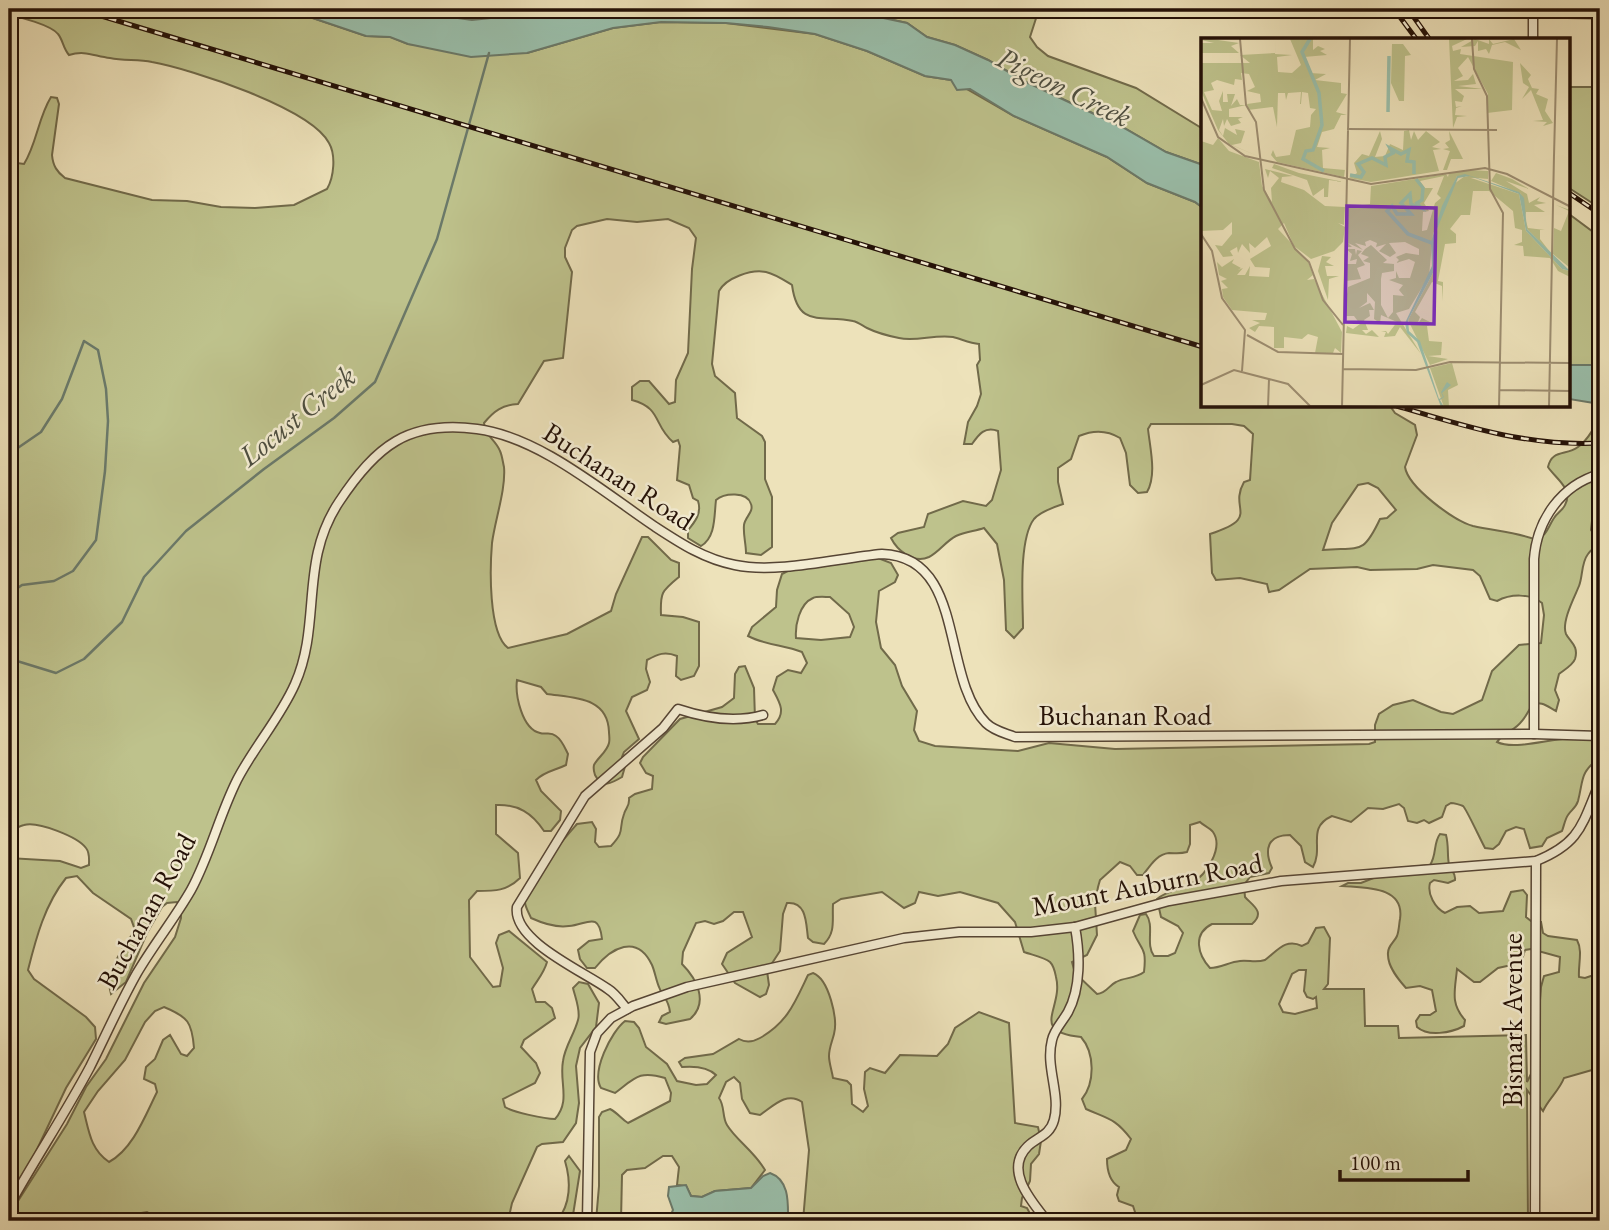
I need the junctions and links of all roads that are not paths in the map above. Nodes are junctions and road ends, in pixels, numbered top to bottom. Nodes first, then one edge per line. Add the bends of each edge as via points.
1 (1533, 11) edge
2 (1600, 15) edge
3 (1533, 38) edge
4 (1600, 474) edge
5 (763, 715) dead end
6 (1534, 734) junction
7 (1600, 736) edge
8 (1600, 782) edge
9 (1535, 861) junction
10 (1075, 927) junction
11 (627, 1009) junction
12 (9, 1206) edge
13 (587, 1221) edge
14 (1047, 1221) edge
15 (1535, 1221) edge

1 - 2 street
1 - 3 street
4 - 6 street via 1565,493 1539,533 1534,559
5 - 11 street via 707,717 678,709 585,796 517,909 518,922 554,956 611,991
6 - 7 street, Buchanan Road
6 - 12 street, Buchanan Road via 1015,737 990,727 976,709 940,595 930,577 914,563 882,554 760,568 718,561 679,542 526,442 474,428 443,426 411,432 377,457 335,509 313,567 308,636 296,681 238,779 191,890 140,969
8 - 9 street, Mount Auburn Road via 1573,840
9 - 10 street, Mount Auburn Road via 1281,881 1178,899
9 - 15 street, Bismark Avenue
10 - 11 street, Mount Auburn Road via 904,939 696,984
10 - 14 street via 1077,982 1052,1041 1053,1124 1025,1150 1018,1170 1026,1194
11 - 13 street, Mount Auburn Road via 601,1027 590,1052

